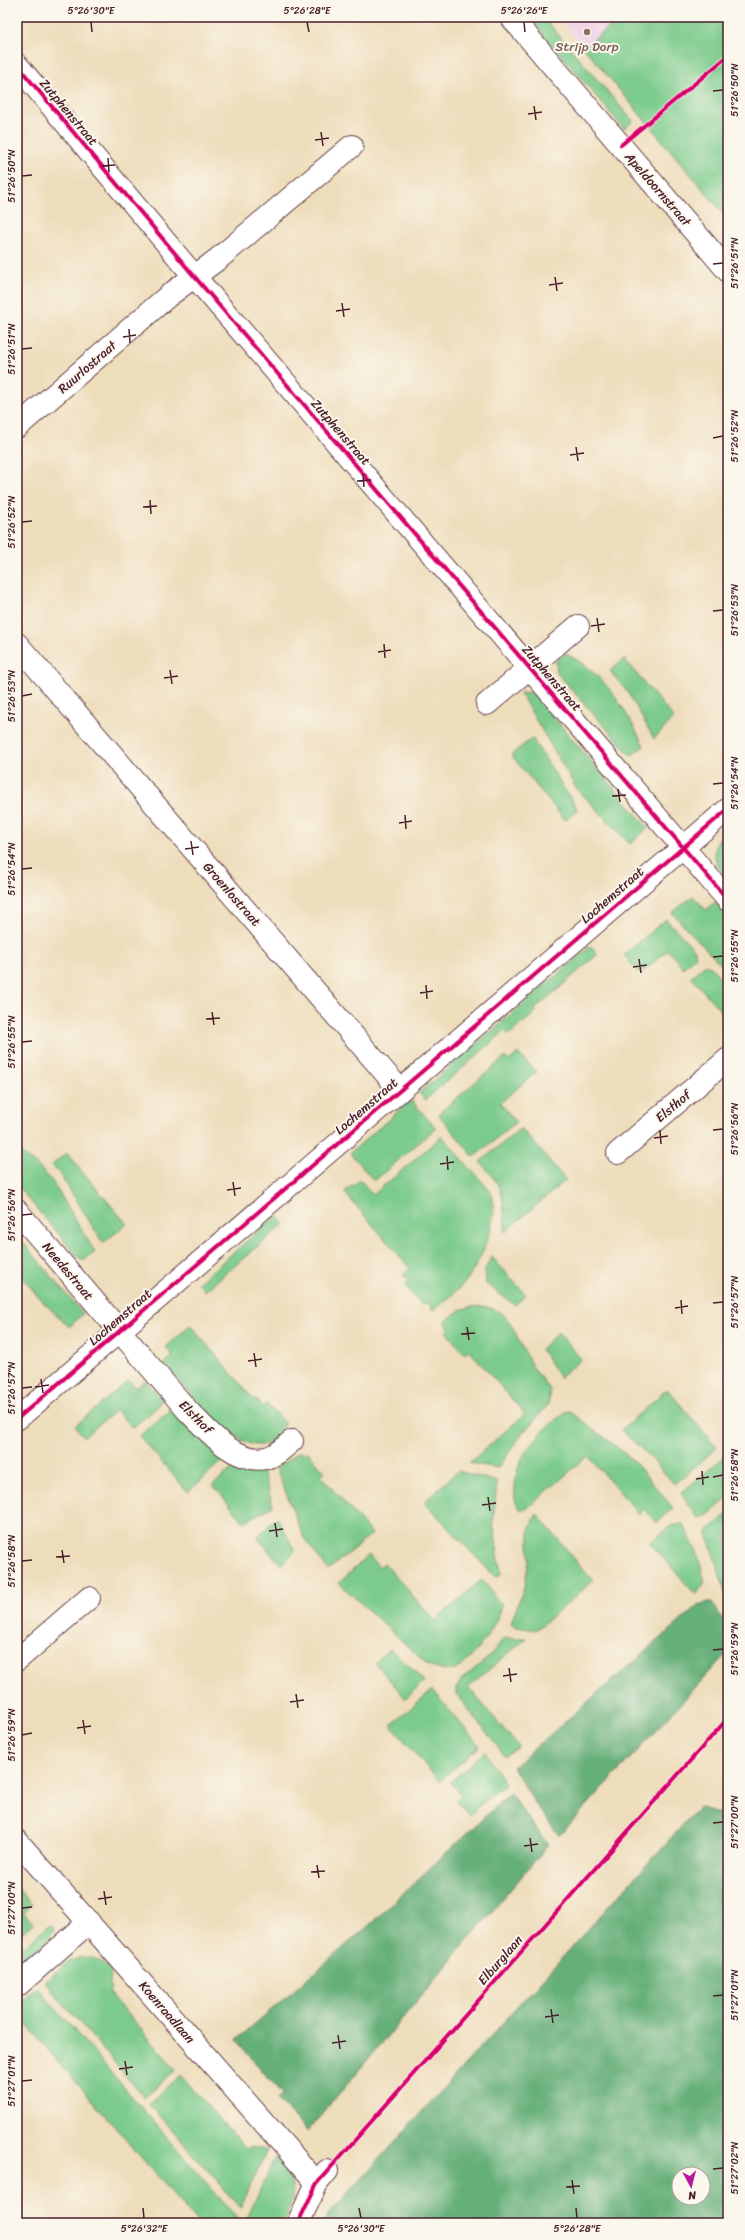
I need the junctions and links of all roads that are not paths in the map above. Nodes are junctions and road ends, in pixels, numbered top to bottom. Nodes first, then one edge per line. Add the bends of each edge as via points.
1 (511, 17) edge
2 (17, 65) edge
3 (352, 146) dead end
4 (728, 271) edge
5 (194, 276) junction
6 (17, 426) edge
7 (578, 626) dead end
8 (17, 644) edge
9 (530, 668) junction
10 (487, 704) dead end
11 (728, 809) edge
12 (684, 846) junction
13 (728, 900) edge
14 (728, 1059) edge
15 (400, 1090) junction
16 (618, 1153) dead end
17 (17, 1211) edge
18 (119, 1331) junction
19 (17, 1419) edge
20 (292, 1441) dead end
21 (89, 1598) dead end
22 (17, 1660) edge
23 (17, 1841) edge
24 (89, 1922) junction
25 (17, 1986) edge
26 (298, 2223) edge

1 - 4 street, Apeldoornstraat
2 - 5 street, Zutphenstraat
3 - 5 street, Ruurlostraat via 218,259
5 - 6 street, Ruurlostraat
5 - 9 street, Zutphenstraat
7 - 9 street
8 - 15 street, Groenlostraat
9 - 10 street
9 - 12 street, Zutphenstraat
11 - 12 street, Lochemstraat
12 - 13 street
12 - 15 street, Lochemstraat
14 - 16 street, Elsthof
15 - 18 street, Lochemstraat
17 - 18 street, Needestraat
18 - 19 street, Lochemstraat
18 - 20 street, Elsthof via 188,1411 232,1449 250,1458 267,1458
21 - 22 street
23 - 24 street, Koenraadlaan
24 - 25 street
24 - 26 street, Koenraadlaan via 322,2177

